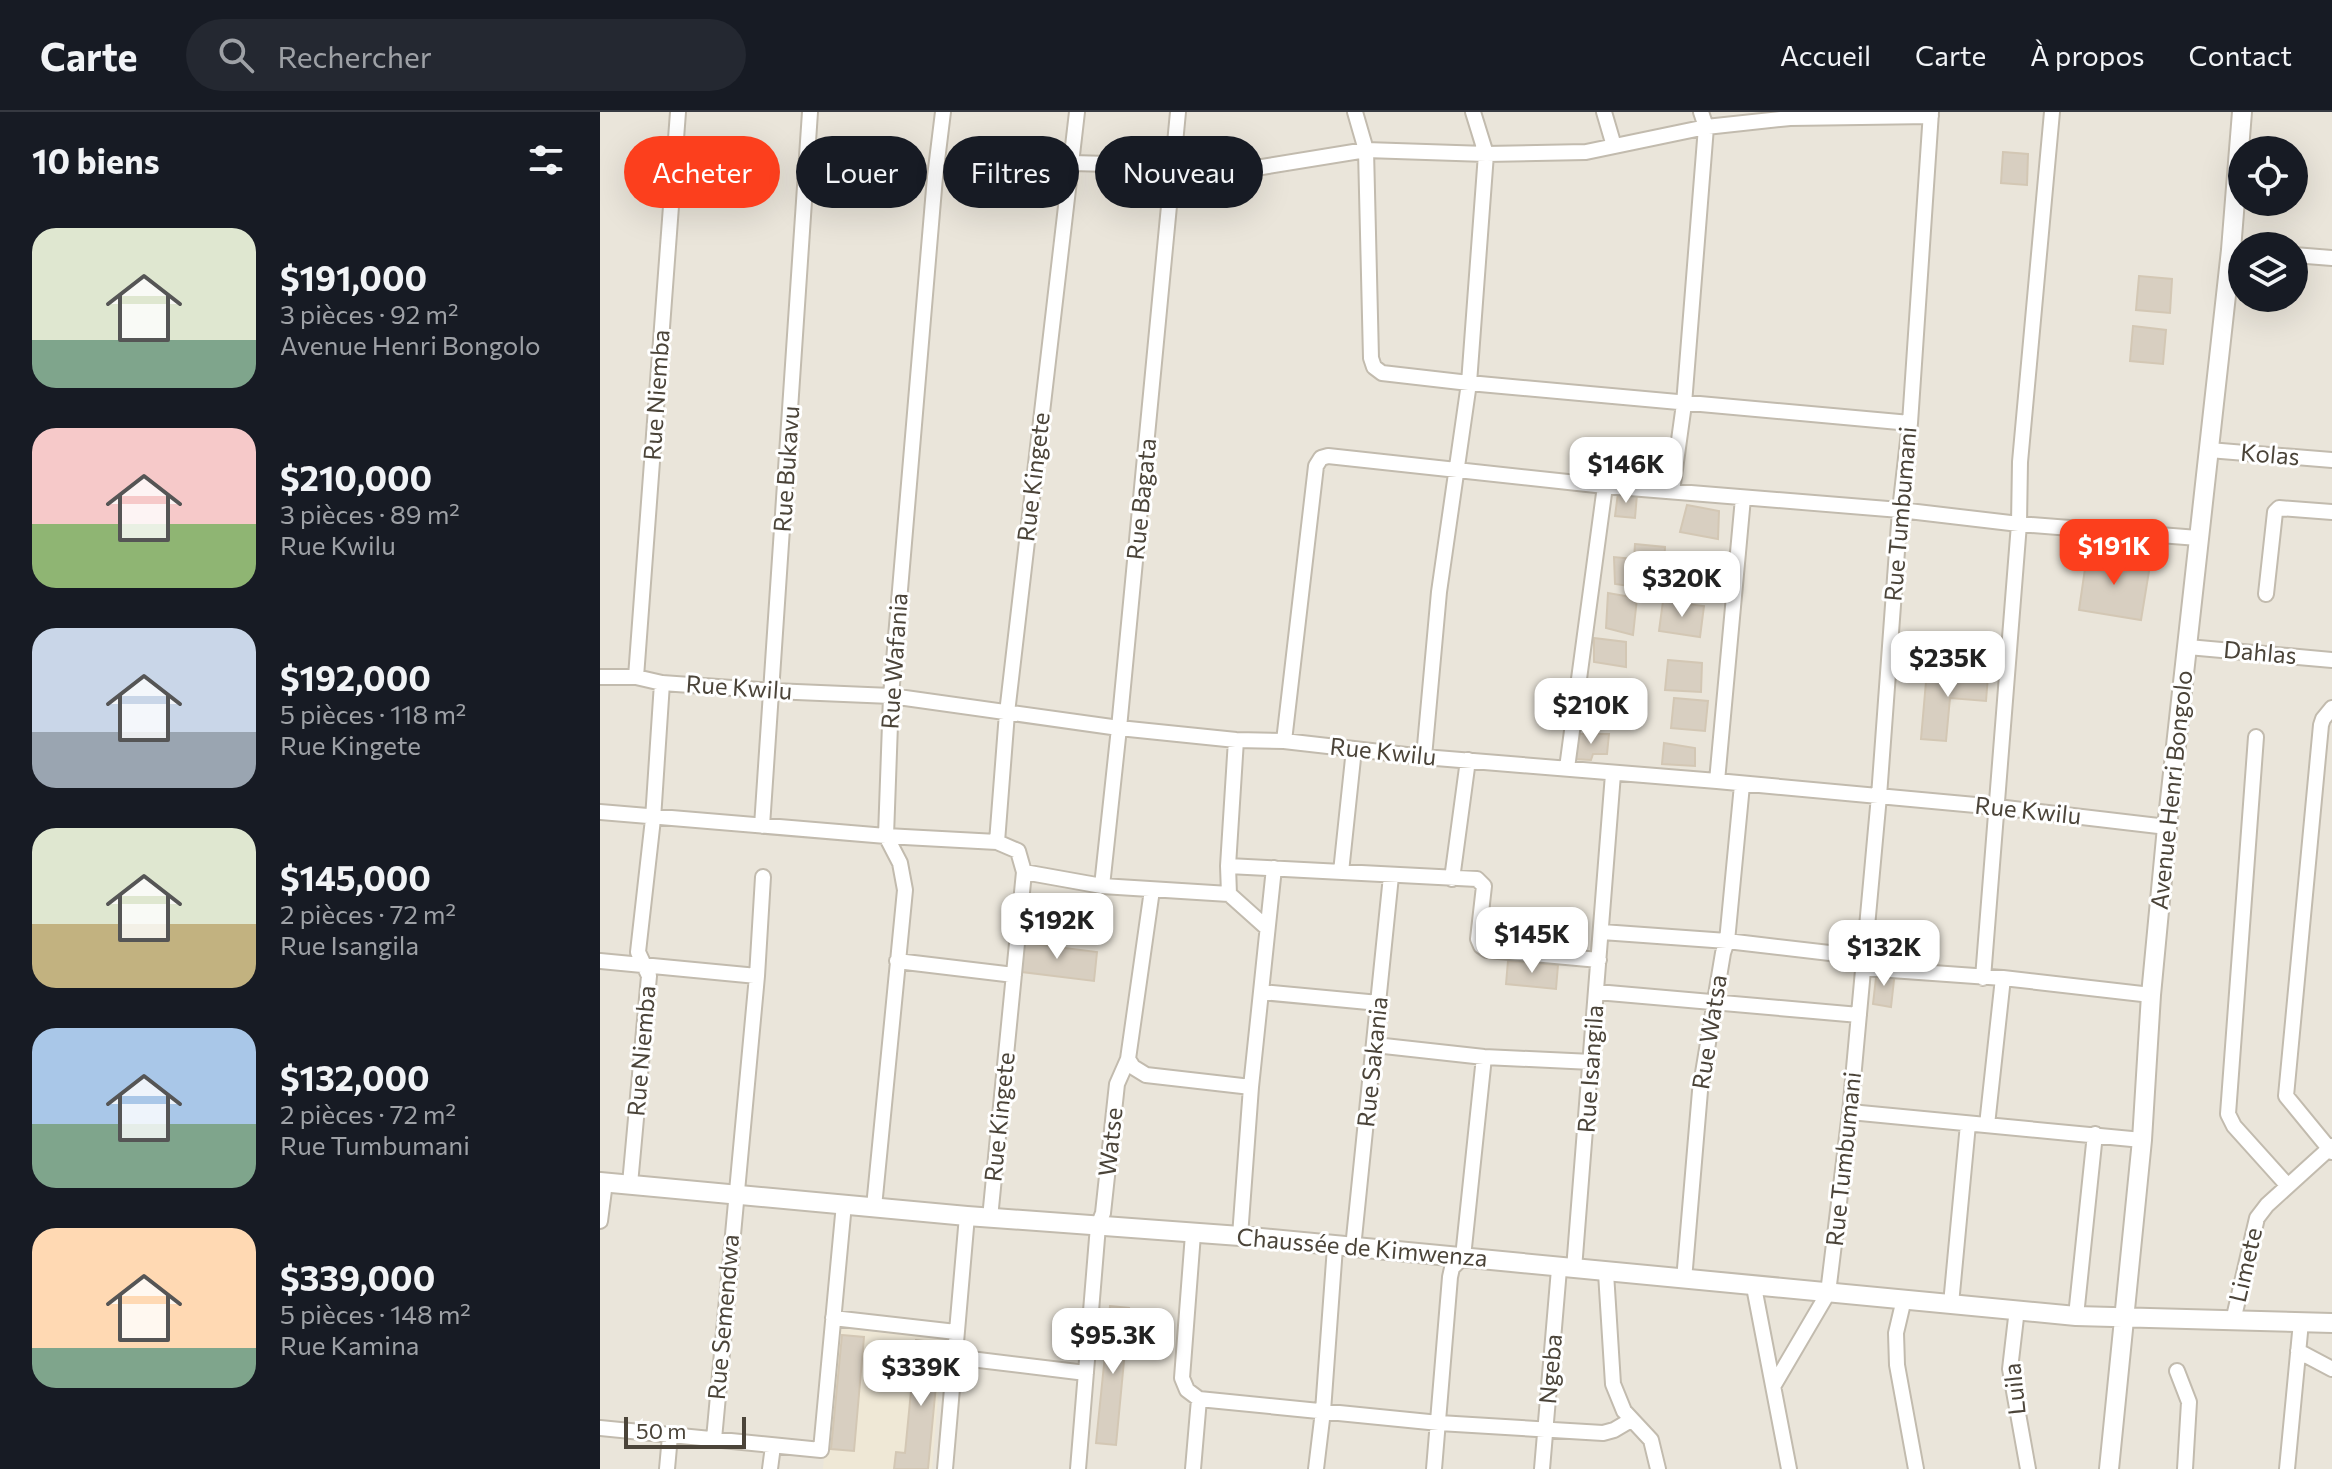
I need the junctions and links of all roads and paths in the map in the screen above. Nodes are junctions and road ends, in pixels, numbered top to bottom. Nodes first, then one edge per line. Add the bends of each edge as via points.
1 (678, 112) edge
2 (810, 112) edge
3 (943, 112) edge
4 (1077, 112) edge
5 (1178, 112) edge
6 (1355, 112) edge
7 (1473, 112) edge
8 (1604, 112) edge
9 (1701, 112) edge
10 (2052, 112) edge
11 (2242, 112) edge
12 (1930, 113) edge
13 (1789, 115) edge
14 (1706, 127) junction
15 (1075, 136) edge
16 (1176, 136) edge
17 (1614, 146) junction
18 (1366, 150) junction
19 (1486, 154) junction
20 (1263, 167) edge
21 (1067, 208) edge
22 (1170, 208) edge
23 (2237, 232) edge
24 (2308, 256) edge
25 (2332, 258) edge
26 (2228, 310) edge
27 (1469, 383) junction
28 (1684, 404) junction
29 (1910, 423) junction
30 (2209, 450) junction
31 (2332, 460) edge
32 (1457, 469) junction
33 (1605, 486) junction
34 (1672, 491) junction
35 (1743, 498) junction
36 (1900, 510) junction
37 (2332, 512) edge
38 (2019, 524) junction
39 (2198, 538) junction
40 (2266, 594) dead end
41 (2188, 647) junction
42 (2332, 660) edge
43 (600, 677) edge
44 (636, 677) junction
45 (662, 683) junction
46 (773, 691) junction
47 (891, 696) junction
48 (2332, 708) edge
49 (1007, 713) junction
50 (1119, 728) junction
51 (2256, 737) dead end
52 (1236, 740) junction
53 (1284, 741) junction
54 (1354, 749) junction
55 (1424, 757) junction
56 (1468, 760) junction
57 (1567, 768) junction
58 (1613, 774) junction
59 (1717, 781) junction
60 (1742, 785) junction
61 (1879, 796) junction
62 (1997, 807) junction
63 (600, 812) edge
64 (653, 819) junction
65 (762, 826) junction
66 (2167, 827) junction
67 (886, 836) junction
68 (997, 842) junction
69 (1228, 866) junction
70 (1274, 868) junction
71 (1024, 872) junction
72 (1341, 872) junction
73 (1391, 876) junction
74 (763, 877) dead end
75 (1452, 879) junction
76 (1102, 886) junction
77 (1152, 890) junction
78 (1229, 894) junction
79 (1267, 928) junction
80 (1602, 932) junction
81 (1727, 941) junction
82 (1599, 960) junction
83 (600, 961) edge
84 (897, 961) junction
85 (1864, 962) junction
86 (645, 965) junction
87 (1014, 975) junction
88 (757, 976) junction
89 (1983, 978) junction
90 (2003, 978) junction
91 (1261, 992) junction
92 (1597, 992) junction
93 (2151, 995) junction
94 (1714, 1001) junction
95 (1379, 1003) junction
96 (1859, 1015) junction
97 (1375, 1045) junction
98 (1484, 1057) junction
99 (1128, 1059) junction
100 (1592, 1062) junction
101 (1251, 1087) junction
102 (1850, 1112) junction
103 (1968, 1124) junction
104 (1987, 1125) junction
105 (2095, 1134) junction
106 (2142, 1140) junction
107 (2331, 1148) edge
108 (602, 1182) edge
109 (630, 1184) junction
110 (2288, 1186) junction
111 (735, 1194) junction
112 (844, 1204) junction
113 (874, 1207) junction
114 (967, 1216) junction
115 (990, 1218) junction
116 (600, 1221) edge
117 (1098, 1226) junction
118 (1193, 1234) junction
119 (1240, 1236) junction
120 (1344, 1248) junction
121 (1463, 1257) junction
122 (1567, 1269) junction
123 (1606, 1273) junction
124 (1684, 1280) junction
125 (1754, 1287) junction
126 (1828, 1293) junction
127 (1904, 1299) junction
128 (1951, 1304) junction
129 (2017, 1309) junction
130 (2076, 1316) junction
131 (833, 1318) junction
132 (2124, 1319) junction
133 (2233, 1321) junction
134 (2301, 1322) junction
135 (2332, 1323) edge
136 (956, 1332) junction
137 (2298, 1351) junction
138 (954, 1357) junction
139 (2332, 1369) edge
140 (2177, 1371) dead end
141 (1086, 1373) junction
142 (1774, 1385) junction
143 (1199, 1399) junction
144 (1323, 1411) junction
145 (1631, 1420) junction
146 (1439, 1423) junction
147 (600, 1428) edge
148 (1546, 1428) junction
149 (670, 1436) junction
150 (714, 1439) junction
151 (773, 1446) junction
152 (667, 1469) edge
153 (770, 1469) edge
154 (945, 1469) edge
155 (1078, 1469) edge
156 (1193, 1469) edge
157 (1316, 1469) edge
158 (1434, 1469) edge
159 (1542, 1469) edge
160 (1658, 1469) edge
161 (1789, 1469) edge
162 (1916, 1469) edge
163 (2028, 1469) edge
164 (2109, 1469) edge
165 (2185, 1469) edge
166 (2287, 1469) edge

1 - 44 street, Rue Niemba
2 - 46 street, Rue Bukavu
3 - 47 street, Rue Wafania
4 - 15 street, Rue Kingete
5 - 16 street, Rue Bagata
6 - 18 street
7 - 19 street
8 - 17 street
9 - 14 street
10 - 38 street
11 - 23 street, Avenue Henri Bongolo
12 - 13 street
12 - 29 street, Rue Tumbumani
13 - 14 street
14 - 17 street
14 - 28 street
17 - 19 street via 1586,152
18 - 19 street
18 - 20 street
18 - 27 street via 1374,367 1382,373
19 - 27 street
21 - 49 street, Rue Kingete
22 - 50 street, Rue Bagata
24 - 25 street
26 - 30 street, Avenue Henri Bongolo
27 - 28 street
27 - 32 street
28 - 29 street
28 - 34 street
29 - 36 street, Rue Tumbumani
30 - 31 street, Kolas
30 - 39 street, Avenue Henri Bongolo
32 - 33 street
32 - 53 street via 1321,458
32 - 55 street
33 - 34 street
33 - 57 street
34 - 35 street
35 - 36 street
35 - 59 street
36 - 38 street
36 - 61 street, Rue Tumbumani
37 - 40 street via 2275,512
38 - 39 street
38 - 62 street
39 - 41 street, Avenue Henri Bongolo
41 - 42 street, Dahlas
41 - 66 street, Avenue Henri Bongolo
43 - 44 street, Rue Kwilu
44 - 45 street, Rue Kwilu
45 - 46 street, Rue Kwilu
45 - 64 street, Rue Niemba
46 - 47 street, Rue Kwilu
46 - 65 street, Rue Bukavu
47 - 49 street, Rue Kwilu
47 - 67 street, Rue Wafania
48 - 107 street via 2321,725 2286,1096
49 - 50 street, Rue Kwilu
49 - 68 street, Rue Kingete
50 - 52 street, Rue Kwilu
50 - 76 street, Rue Bagata
51 - 110 street via 2228,1114
52 - 53 street, Rue Kwilu
52 - 69 street
53 - 54 street, Rue Kwilu
54 - 55 street, Rue Kwilu
54 - 72 street
55 - 56 street, Rue Kwilu
56 - 57 street, Rue Kwilu
56 - 75 street
57 - 58 street, Rue Kwilu
58 - 59 street, Rue Kwilu
58 - 80 street, Rue Isangila
59 - 60 street, Rue Kwilu
60 - 61 street, Rue Kwilu
60 - 81 street, Rue Watsa
61 - 62 street, Rue Kwilu
61 - 85 street, Rue Tumbumani
62 - 66 street, Rue Kwilu
62 - 89 street
63 - 64 street
64 - 65 street
64 - 86 street, Rue Niemba via 638,952
65 - 67 street
66 - 93 street, Avenue Henri Bongolo
67 - 68 street
67 - 84 street, Rue Wafania via 900,863 905,890
68 - 71 street via 1018,851
69 - 70 street
69 - 78 street
70 - 72 street
70 - 79 street
71 - 76 street
71 - 87 street, Rue Kingete
72 - 73 street
73 - 75 street
73 - 95 street, Rue Sakania
74 - 88 street
75 - 82 street via 1477,879 1484,886 1478,939 1487,950
76 - 77 street
77 - 78 street
77 - 99 street, Watse
78 - 79 street
79 - 91 street
80 - 81 street
80 - 82 street, Rue Isangila
81 - 85 street
81 - 94 street, Rue Watsa
82 - 92 street, Rue Isangila
83 - 86 street
84 - 87 street
84 - 113 street, Rue Wafania
85 - 89 street
85 - 96 street, Rue Tumbumani
86 - 88 street
86 - 109 street, Rue Niemba via 649,976
87 - 115 street, Rue Kingete
88 - 111 street
89 - 90 street
90 - 93 street
90 - 104 street
91 - 95 street
91 - 101 street
92 - 94 street
92 - 100 street, Rue Isangila
93 - 106 street, Avenue Henri Bongolo
94 - 96 street
94 - 124 street, Rue Watsa via 1700,1091
95 - 97 street, Rue Sakania
96 - 102 street, Rue Tumbumani
97 - 98 street
97 - 120 street, Rue Sakania
98 - 100 street
98 - 121 street
99 - 101 street via 1146,1075
99 - 117 street, Watse via 1117,1084
100 - 122 street, Rue Isangila
101 - 119 street
102 - 103 street
102 - 126 street, Rue Tumbumani
103 - 104 street
103 - 128 street
104 - 105 street
105 - 106 street
105 - 130 street
106 - 132 street, Avenue Henri Bongolo
107 - 110 street, Limete
108 - 109 street, Chaussée de Kimwenza
108 - 116 street
109 - 111 street, Chaussée de Kimwenza
110 - 133 street, Limete via 2257,1218
111 - 112 street, Chaussée de Kimwenza
111 - 150 street, Rue Semendwa
112 - 113 street, Chaussée de Kimwenza
112 - 131 street
113 - 114 street, Chaussée de Kimwenza
114 - 115 street, Chaussée de Kimwenza
114 - 136 street
115 - 117 street, Chaussée de Kimwenza
117 - 118 street, Chaussée de Kimwenza
117 - 141 street, Watse
118 - 119 street, Chaussée de Kimwenza
118 - 143 street via 1182,1378
119 - 120 street, Chaussée de Kimwenza
120 - 121 street, Chaussée de Kimwenza
120 - 144 street, Rue Sakania
121 - 122 street, Chaussée de Kimwenza
121 - 146 street via 1450,1277
122 - 123 street, Chaussée de Kimwenza
122 - 148 street, Ngeba
123 - 124 street, Chaussée de Kimwenza
123 - 145 street via 1611,1371
124 - 125 street, Chaussée de Kimwenza
125 - 126 street, Chaussée de Kimwenza
125 - 142 street
126 - 127 street, Chaussée de Kimwenza
126 - 142 street
127 - 128 street, Chaussée de Kimwenza
127 - 162 street via 1896,1333 1897,1365
128 - 129 street, Chaussée de Kimwenza
129 - 130 street, Chaussée de Kimwenza
129 - 163 street, Luila via 2010,1369
130 - 132 street, Chaussée de Kimwenza
131 - 136 street
131 - 151 street via 821,1450
132 - 133 street, Chaussée de Kimwenza
132 - 164 street, Avenue Henri Bongolo
133 - 134 street, Chaussée de Kimwenza
134 - 135 street, Chaussée de Kimwenza
134 - 137 street
136 - 138 street
137 - 139 street
137 - 166 street
138 - 141 street
138 - 154 street
140 - 165 street via 2189,1402
141 - 155 street, Watse
142 - 161 street
143 - 144 street
143 - 156 street
144 - 146 street
144 - 157 street, Rue Sakania
145 - 148 street via 1603,1433
145 - 160 street via 1651,1440
146 - 148 street
146 - 158 street
147 - 149 street
148 - 159 street, Ngeba
149 - 150 street
149 - 152 street
150 - 151 street
151 - 153 street

